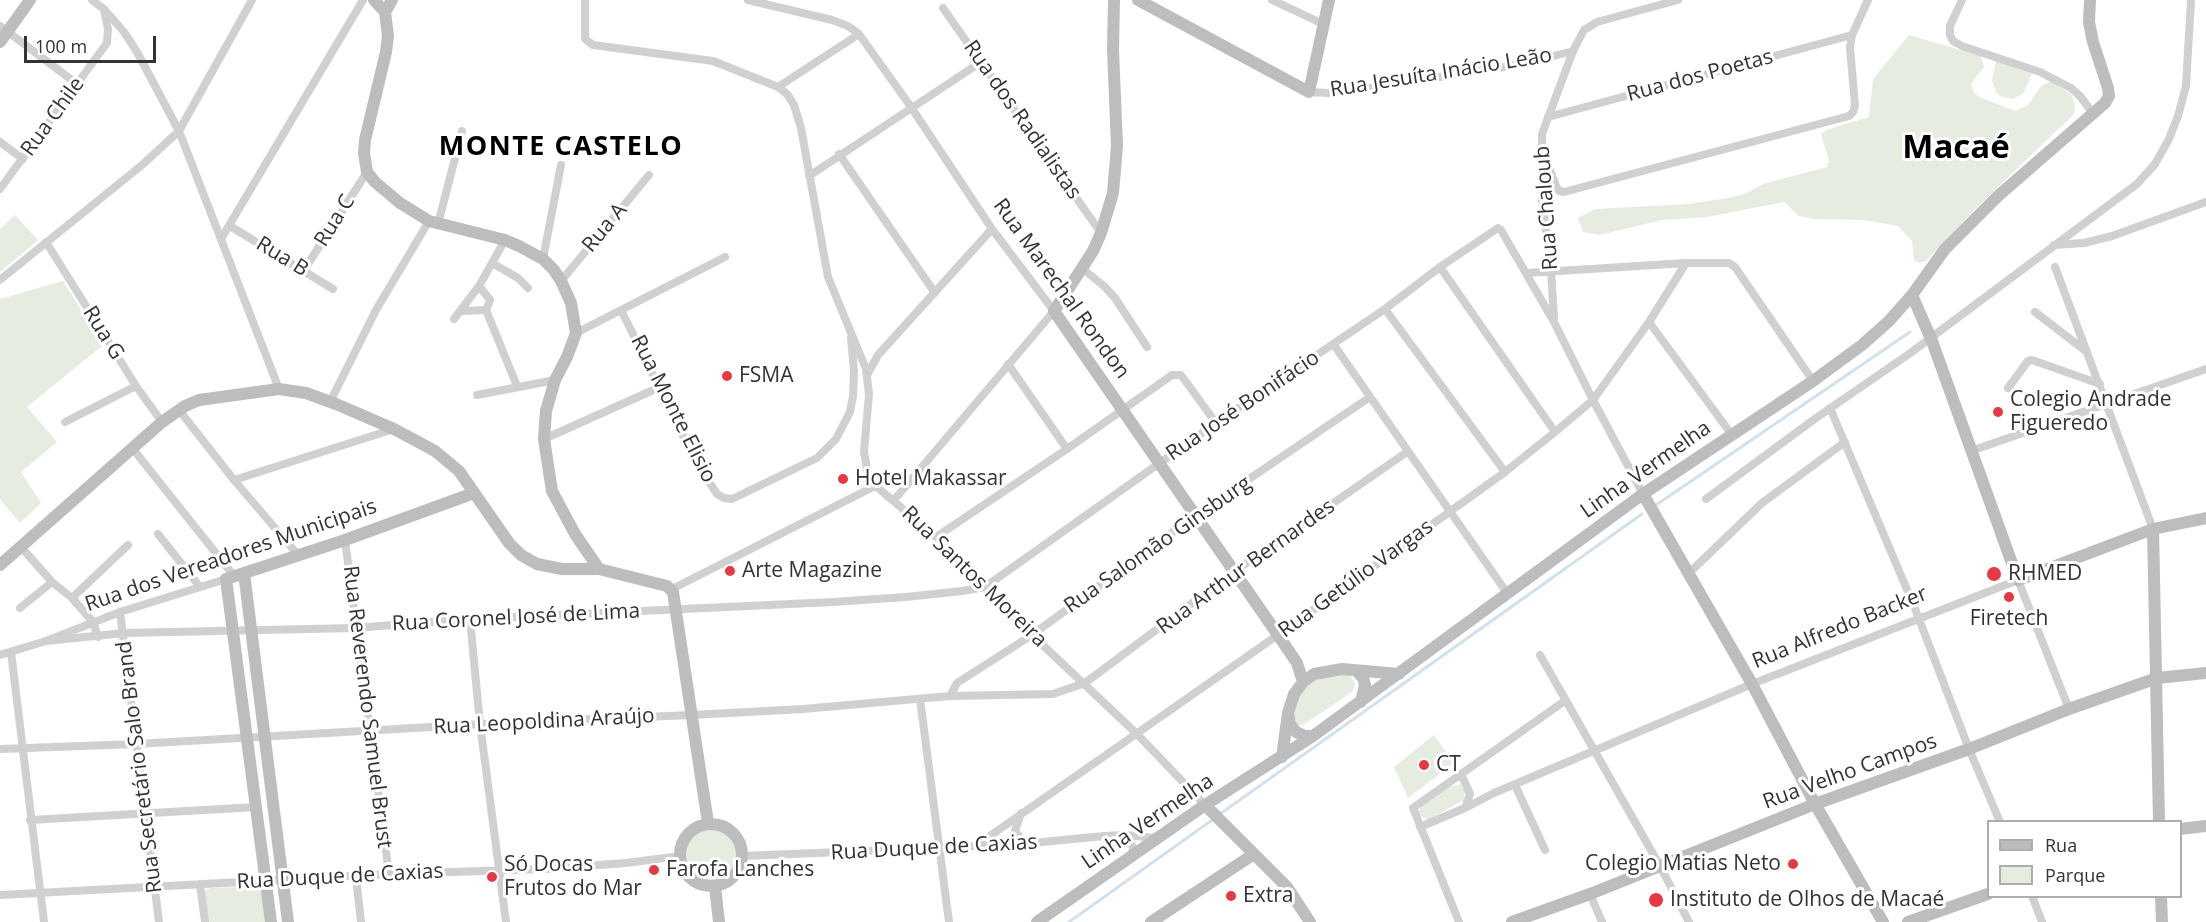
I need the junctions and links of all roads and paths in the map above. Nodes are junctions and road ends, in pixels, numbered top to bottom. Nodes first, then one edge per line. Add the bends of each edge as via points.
1 (30, 0) edge
2 (92, 0) edge
3 (252, 0) edge
4 (363, 0) edge
5 (374, 0) edge
6 (392, 0) edge
7 (585, 0) edge
8 (748, 0) edge
9 (1114, 0) edge
10 (1138, 0) edge
11 (1272, 0) edge
12 (1329, 0) edge
13 (1678, 0) edge
14 (1868, 0) edge
15 (1962, 0) edge
16 (2090, 0) edge
17 (2191, 0) edge
18 (943, 8) dead end
19 (104, 9) junction
20 (385, 12) junction
21 (1323, 24) junction
22 (2, 34) edge
23 (858, 34) junction
24 (1852, 35) junction
25 (1573, 51) junction
26 (981, 62) junction
27 (77, 84) junction
28 (778, 87) junction
29 (1308, 92) junction
30 (911, 107) junction
31 (2092, 112) junction
32 (1548, 117) junction
33 (179, 131) junction
34 (462, 131) dead end
35 (0, 142) edge
36 (1541, 147) junction
37 (839, 154) junction
38 (23, 159) junction
39 (561, 165) dead end
40 (367, 172) junction
41 (650, 175) dead end
42 (809, 176) junction
43 (0, 189) edge
44 (2206, 202) edge
45 (434, 222) junction
46 (230, 226) junction
47 (992, 229) junction
48 (1101, 233) junction
49 (221, 239) junction
50 (505, 240) junction
51 (46, 242) junction
52 (2053, 245) junction
53 (725, 257) dead end
54 (543, 259) junction
55 (492, 263) junction
56 (1686, 263) junction
57 (1440, 267) junction
58 (2055, 267) dead end
59 (1083, 269) junction
60 (304, 270) junction
61 (1551, 270) junction
62 (1526, 273) junction
63 (0, 280) edge
64 (561, 281) junction
65 (479, 286) junction
66 (528, 288) dead end
67 (333, 289) dead end
68 (935, 293) junction
69 (1912, 295) junction
70 (1385, 309) junction
71 (486, 310) junction
72 (621, 310) junction
73 (462, 311) junction
74 (1054, 311) junction
75 (2035, 312) dead end
76 (454, 319) dead end
77 (1554, 322) junction
78 (1649, 322) junction
79 (850, 328) junction
80 (576, 333) junction
81 (1930, 336) junction
82 (1334, 345) junction
83 (1147, 346) dead end
84 (2088, 353) junction
85 (1008, 364) junction
86 (2206, 369) edge
87 (867, 375) junction
88 (555, 380) junction
89 (1812, 381) junction
90 (2100, 384) junction
91 (136, 386) junction
92 (517, 386) junction
93 (660, 387) junction
94 (2008, 388) dead end
95 (279, 389) junction
96 (477, 395) dead end
97 (1370, 397) junction
98 (1593, 400) junction
99 (330, 402) junction
100 (2107, 403) junction
101 (1830, 408) junction
102 (1124, 409) junction
103 (178, 410) junction
104 (65, 422) dead end
105 (162, 422) junction
106 (1216, 423) junction
107 (394, 429) junction
108 (1555, 432) junction
109 (1732, 435) junction
110 (544, 439) junction
111 (1845, 442) junction
112 (133, 449) junction
113 (1067, 449) junction
114 (1971, 451) junction
115 (1407, 452) junction
116 (1161, 463) junction
117 (1505, 472) junction
118 (234, 480) junction
119 (874, 486) junction
120 (474, 493) junction
121 (1643, 494) junction
122 (1706, 499) dead end
123 (894, 500) junction
124 (1450, 511) junction
125 (1196, 515) junction
126 (2205, 518) edge
127 (2153, 529) junction
128 (158, 534) dead end
129 (936, 537) junction
130 (345, 540) junction
131 (128, 545) dead end
132 (21, 547) junction
133 (298, 555) junction
134 (0, 565) edge
135 (599, 568) junction
136 (1235, 572) junction
137 (1688, 574) junction
138 (235, 576) junction
139 (2018, 580) junction
140 (52, 582) junction
141 (985, 586) junction
142 (200, 587) junction
143 (672, 589) junction
144 (1507, 593) junction
145 (72, 598) junction
146 (20, 608) dead end
147 (677, 609) junction
148 (120, 612) junction
149 (1919, 617) junction
150 (470, 619) junction
151 (93, 622) junction
152 (355, 628) junction
153 (234, 631) junction
154 (252, 631) junction
155 (124, 633) junction
156 (1032, 635) junction
157 (1278, 635) junction
158 (98, 637) junction
159 (46, 641) junction
160 (11, 652) junction
161 (1540, 655) dead end
162 (0, 656) edge
163 (1297, 663) junction
164 (1357, 671) junction
165 (2206, 673) edge
166 (1314, 674) junction
167 (1399, 674) junction
168 (2157, 678) junction
169 (1303, 682) junction
170 (1085, 683) junction
171 (1752, 684) junction
172 (950, 696) junction
173 (920, 699) junction
174 (1566, 700) junction
175 (1361, 702) junction
176 (2069, 709) junction
177 (1288, 713) junction
178 (692, 715) junction
179 (480, 724) junction
180 (370, 730) junction
181 (1136, 733) junction
182 (263, 735) junction
183 (247, 736) junction
184 (1313, 736) junction
185 (136, 744) junction
186 (22, 748) junction
187 (0, 749) edge
188 (1969, 749) junction
189 (1593, 750) junction
190 (1282, 757) junction
191 (1461, 774) junction
192 (1515, 785) junction
193 (1494, 793) junction
194 (1470, 794) junction
195 (1815, 804) junction
196 (256, 807) junction
197 (1465, 808) junction
198 (145, 813) junction
199 (1021, 813) junction
200 (1213, 813) junction
201 (30, 820) junction
202 (1999, 820) edge
203 (2159, 820) edge
204 (708, 824) junction
205 (1420, 826) junction
206 (2206, 826) edge
207 (2182, 829) edge
208 (1125, 835) junction
209 (1156, 838) junction
210 (1032, 843) junction
211 (977, 845) junction
212 (938, 848) junction
213 (1545, 850) dead end
214 (1254, 854) junction
215 (1132, 855) junction
216 (680, 856) junction
217 (742, 856) junction
218 (1660, 866) junction
219 (499, 869) junction
220 (389, 874) junction
221 (356, 877) junction
222 (283, 880) junction
223 (266, 881) junction
224 (200, 884) junction
225 (154, 886) junction
226 (715, 886) junction
227 (39, 892) junction
228 (1590, 894) junction
229 (0, 895) edge
230 (1987, 895) edge
231 (2032, 898) edge
232 (2161, 898) edge
233 (1165, 918) edge
234 (44, 922) edge
235 (159, 922) edge
236 (205, 922) edge
237 (271, 922) edge
238 (288, 922) edge
239 (361, 922) edge
240 (506, 922) edge
241 (719, 922) edge
242 (949, 922) edge
243 (1037, 922) edge
244 (1151, 922) edge
245 (1310, 922) edge
246 (1459, 922) edge
247 (1512, 922) edge
248 (1602, 922) edge
249 (1689, 922) edge
250 (1883, 922) edge
251 (1908, 922) edge
252 (2042, 922) edge
253 (2162, 922) edge

1 - 22 main road
2 - 19 street
3 - 33 street
4 - 46 street
5 - 20 main road
6 - 20 main road
7 - 28 street via 585,39 593,45 713,61
8 - 23 street, Rua Marechal Rondon via 832,20
9 - 48 main road via 1116,168
10 - 29 main road
11 - 21 street
12 - 21 main road
13 - 25 street, Rua Chaloub via 1597,22 1584,30
14 - 24 street
15 - 31 street via 1950,26 1953,41 2040,72 2071,88
16 - 31 main road, Linha Vermelha via 2088,22 2109,96
17 - 52 street via 2186,86 2169,139 2155,164 2137,184
18 - 26 street, Rua dos Radialistas
19 - 27 street, Rua Chile via 107,43
19 - 33 street via 137,52
20 - 40 main road via 388,36 365,140
21 - 29 main road
22 - 27 street
23 - 28 street
23 - 30 street, Rua Marechal Rondon
24 - 32 street, Rua dos Poetas
24 - 36 street via 1855,105 1849,116 1564,192 1556,186
25 - 29 street, Rua Jesuíta Inácio Leão via 1500,68 1350,91
25 - 32 street, Rua Chaloub
26 - 30 street
26 - 48 street, Rua dos Radialistas
27 - 38 street, Rua Chile
28 - 42 street via 787,94 798,115
30 - 37 street
30 - 47 street, Rua Marechal Rondon
31 - 69 main road, Linha Vermelha via 1945,249
32 - 36 street, Rua Chaloub
33 - 49 street
33 - 51 street
34 - 45 street
35 - 38 street
36 - 61 street, Rua Chaloub via 1542,200
37 - 42 street
37 - 68 street
38 - 43 street, Rua Chile
39 - 54 street
40 - 45 main road via 400,203
40 - 60 street, Rua C
41 - 64 street, Rua A
42 - 79 street via 828,277
44 - 52 street via 2112,236
45 - 50 main road
45 - 99 street via 376,310
46 - 49 street
46 - 60 street, Rua B
47 - 68 street
47 - 74 street, Rua Marechal Rondon
48 - 59 main road
49 - 95 street
50 - 54 main road
50 - 55 street
51 - 63 street
51 - 91 street, Rua G
52 - 81 street
53 - 72 street
54 - 64 main road
55 - 65 street
55 - 66 street
56 - 61 street
56 - 78 street, Rua Getúlio Vargas
56 - 89 street via 1724,262 1735,267
57 - 62 street, Rua José Bonifácio via 1494,229 1501,230
57 - 70 street, Rua José Bonifácio
57 - 108 street
58 - 84 street
59 - 74 main road
59 - 83 street via 1115,298
60 - 67 street, Rua B
61 - 62 street
61 - 77 street, Rua Chaloub
62 - 77 street
64 - 80 main road via 571,303
65 - 71 street via 490,300
65 - 73 street
68 - 87 street via 879,355
69 - 81 main road
69 - 89 main road, Linha Vermelha via 1862,345
70 - 82 street, Rua José Bonifácio
70 - 117 street
71 - 73 street
71 - 92 street
72 - 80 street
72 - 93 street, Rua Monte Elisio
73 - 76 street
74 - 85 street
74 - 102 main road, Rua Marechal Rondon
75 - 84 street
77 - 98 street
78 - 98 street, Rua Getúlio Vargas
78 - 109 street
79 - 87 street
79 - 93 street, Rua Monte Elisio via 854,371 850,412 843,428 817,458 732,499 717,494 696,462
80 - 88 main road
81 - 101 street
81 - 114 main road
82 - 97 street
82 - 106 street, Rua José Bonifácio
84 - 90 street
85 - 113 street
85 - 123 street
86 - 100 street
87 - 119 street via 865,464
88 - 92 street
88 - 110 main road via 546,411
89 - 109 main road, Linha Vermelha
90 - 94 street via 2032,360
90 - 100 street
91 - 104 street
91 - 105 street, Rua G
92 - 96 street
93 - 110 street
95 - 99 main road via 297,390
95 - 103 main road via 199,400
97 - 115 street
97 - 125 street, Rua Salomão Ginsburg
98 - 108 street, Rua Getúlio Vargas
98 - 121 street
99 - 107 main road
100 - 114 street
100 - 127 street
101 - 111 street
101 - 122 street
102 - 106 street via 1177,374
102 - 113 street
102 - 116 main road, Rua Marechal Rondon
103 - 105 main road
103 - 118 street
105 - 112 main road
106 - 116 street, Rua José Bonifácio
107 - 118 street
107 - 120 main road via 447,460
108 - 117 street, Rua Getúlio Vargas
109 - 121 main road, Linha Vermelha
110 - 135 main road via 552,491 574,534
111 - 137 street via 1762,503
111 - 149 street
112 - 132 main road
112 - 138 street
113 - 129 street
114 - 139 main road
115 - 124 street
115 - 136 street, Rua Arthur Bernardes
116 - 125 main road, Rua Marechal Rondon
116 - 141 street, Rua José Bonifácio
117 - 124 street, Rua Getúlio Vargas
118 - 133 street
119 - 123 street, Rua Santos Moreira
119 - 143 street
120 - 130 main road, Rua dos Vereadores Municipais
120 - 135 main road via 509,543 531,561 562,569
121 - 137 main road
121 - 144 main road, Linha Vermelha
123 - 129 street, Rua Santos Moreira
124 - 144 street
124 - 157 street, Rua Getúlio Vargas
125 - 136 main road, Rua Marechal Rondon
125 - 156 street, Rua Salomão Ginsburg
126 - 127 main road, Rua Alfredo Backer
127 - 139 main road, Rua Alfredo Backer
127 - 168 main road
128 - 142 street
129 - 141 street, Rua Santos Moreira
130 - 133 main road, Rua dos Vereadores Municipais
130 - 152 street, Rua Reverendo Samuel Brust
131 - 145 street
132 - 134 main road
132 - 140 street
133 - 138 main road, Rua dos Vereadores Municipais
135 - 143 main road
136 - 157 main road, Rua Marechal Rondon
136 - 170 street, Rua Arthur Bernardes
137 - 171 main road
138 - 142 street, Rua dos Vereadores Municipais
138 - 153 main road
138 - 154 main road
139 - 149 street, Rua Alfredo Backer
139 - 176 street
140 - 145 street
140 - 146 street
141 - 147 street, Rua Coronel José de Lima via 906,597
141 - 156 street, Rua Santos Moreira
142 - 148 street, Rua dos Vereadores Municipais
143 - 147 main road
144 - 167 main road, Linha Vermelha
145 - 151 street
147 - 150 street, Rua Coronel José de Lima
147 - 178 main road
148 - 151 street, Rua dos Vereadores Municipais
148 - 155 street, Rua Secretário Salo Brand
149 - 171 street, Rua Alfredo Backer
149 - 188 street
150 - 152 street, Rua Coronel José de Lima
150 - 179 street
151 - 158 street
151 - 159 street, Rua dos Vereadores Municipais
152 - 154 street, Rua Coronel José de Lima
152 - 180 street, Rua Reverendo Samuel Brust
153 - 154 street, Rua Coronel José de Lima
153 - 155 street, Rua Coronel José de Lima
153 - 183 main road
154 - 182 main road
155 - 158 street, Rua Coronel José de Lima
155 - 185 street, Rua Secretário Salo Brand
156 - 170 street, Rua Santos Moreira
156 - 172 street, Rua Salomão Ginsburg via 957,683
157 - 163 main road, Rua Marechal Rondon
157 - 181 street, Rua Getúlio Vargas
158 - 159 street, Rua Coronel José de Lima
159 - 160 street, Rua dos Vereadores Municipais
160 - 162 street, Rua dos Vereadores Municipais
160 - 186 street
161 - 174 street
163 - 166 main road
163 - 169 main road
164 - 166 main road via 1342,669
164 - 167 main road
164 - 175 main road via 1365,685
165 - 168 main road, Rua Velho Campos
166 - 169 main road
167 - 175 main road, Linha Vermelha
168 - 176 main road, Rua Velho Campos
168 - 203 main road
169 - 177 main road
170 - 172 street, Rua Leopoldina Araújo via 1053,694
170 - 181 street, Rua Santos Moreira
171 - 189 street, Rua Alfredo Backer
171 - 195 main road
172 - 173 street, Rua Leopoldina Araújo
173 - 178 street, Rua Leopoldina Araújo
173 - 212 street
174 - 189 street
174 - 191 street
175 - 184 main road, Linha Vermelha
176 - 188 main road, Rua Velho Campos
177 - 184 main road via 1296,732
177 - 190 main road
178 - 179 street, Rua Leopoldina Araújo
178 - 204 main road
179 - 180 street, Rua Leopoldina Araújo
179 - 219 street
180 - 182 street, Rua Leopoldina Araújo
180 - 220 street, Rua Reverendo Samuel Brust
181 - 199 street, Rua Getúlio Vargas
181 - 200 street, Rua Santos Moreira
182 - 183 street, Rua Leopoldina Araújo
182 - 222 main road
183 - 185 street, Rua Leopoldina Araújo
183 - 196 main road
184 - 190 main road, Linha Vermelha
185 - 186 street, Rua Leopoldina Araújo
185 - 198 street, Rua Secretário Salo Brand
186 - 187 street, Rua Leopoldina Araújo
186 - 201 street
188 - 195 main road, Rua Velho Campos
188 - 202 street
189 - 192 street, Rua Alfredo Backer
189 - 218 street
190 - 200 main road, Linha Vermelha
191 - 194 street
191 - 205 street via 1413,808
192 - 193 street, Rua Alfredo Backer
192 - 213 street
193 - 194 street, Rua Alfredo Backer
193 - 197 street, Rua Alfredo Backer
194 - 197 street
195 - 218 main road, Rua Velho Campos
195 - 250 main road
196 - 198 street
196 - 223 main road
197 - 205 street, Rua Alfredo Backer
198 - 201 street
198 - 225 street, Rua Secretário Salo Brand
199 - 210 street via 1015,831 1023,841
199 - 211 street, Rua Getúlio Vargas
200 - 209 main road, Linha Vermelha
200 - 214 main road
201 - 227 street
204 - 216 main road via 695,828 686,837
204 - 217 main road via 725,826 733,832 742,847
205 - 246 street
206 - 207 main road
208 - 209 street, Rua Duque de Caxias
208 - 210 street, Rua Duque de Caxias
208 - 215 street via 1133,847
209 - 215 main road, Linha Vermelha
210 - 211 street, Rua Duque de Caxias
211 - 212 street, Rua Duque de Caxias
212 - 217 street, Rua Duque de Caxias
212 - 242 street
214 - 233 main road
214 - 245 main road via 1287,887
215 - 243 main road, Linha Vermelha
216 - 219 street, Rua Duque de Caxias via 584,867
216 - 226 main road via 689,876 701,884
217 - 226 main road via 734,876
218 - 228 main road, Rua Velho Campos
218 - 249 street
219 - 220 street, Rua Duque de Caxias
219 - 240 street
220 - 221 street, Rua Duque de Caxias
221 - 222 street, Rua Duque de Caxias
221 - 239 street
222 - 223 street, Rua Duque de Caxias
222 - 238 main road
223 - 224 street, Rua Duque de Caxias
223 - 237 main road
224 - 225 street, Rua Duque de Caxias
224 - 236 street
225 - 227 street, Rua Duque de Caxias
225 - 235 street, Rua Secretário Salo Brand
226 - 241 main road
227 - 229 street, Rua Duque de Caxias
227 - 234 street
228 - 247 main road, Rua Velho Campos
228 - 248 street
230 - 251 main road
231 - 252 street
232 - 253 main road
233 - 244 main road

